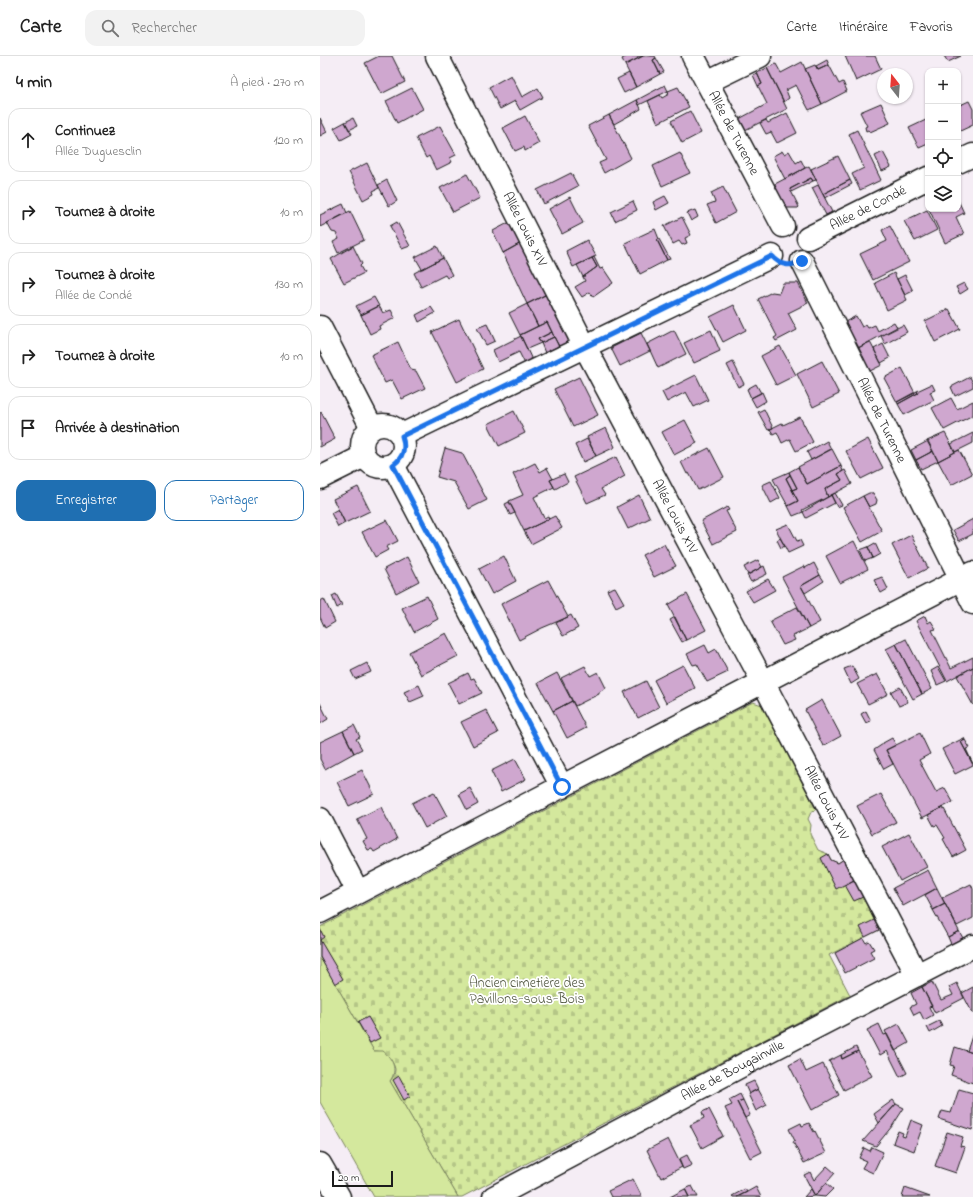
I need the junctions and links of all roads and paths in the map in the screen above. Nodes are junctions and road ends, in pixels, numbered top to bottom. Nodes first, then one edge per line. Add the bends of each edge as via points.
1 (437, 56) edge
2 (693, 56) edge
3 (760, 56) edge
4 (706, 82) junction
5 (973, 155) edge
6 (961, 161) edge
7 (925, 180) edge
8 (783, 226) junction
9 (808, 238) junction
10 (772, 256) junction
11 (802, 261) junction
12 (320, 327) edge
13 (585, 347) junction
14 (372, 428) junction
15 (402, 436) junction
16 (364, 456) junction
17 (393, 465) junction
18 (320, 478) edge
19 (967, 577) edge
20 (973, 603) edge
21 (763, 682) junction
22 (562, 787) junction
23 (320, 820) edge
24 (358, 892) junction
25 (320, 912) edge
26 (973, 946) edge
27 (917, 975) junction
28 (320, 1164) edge
29 (336, 1194) edge
30 (494, 1197) edge

1 - 13 street, Allée Louis XIV
2 - 4 street, Allée de Turenne
3 - 4 street
4 - 8 street, Allée de Turenne
5 - 6 street
7 - 9 street, Allée de Condé
8 - 9 street via 801,228
8 - 10 street via 773,233 770,239
9 - 11 street via 809,251
10 - 11 street via 783,265
10 - 13 street
11 - 19 street, Allée de Turenne
12 - 14 street
13 - 15 street
13 - 21 street, Allée Louis XIV
14 - 15 street via 378,425 392,426
14 - 16 street via 363,438
15 - 17 street via 404,449
16 - 17 street via 368,462 380,468
16 - 18 street
17 - 22 street
19 - 20 street, Allée de Turenne
19 - 21 street
21 - 22 street
21 - 27 street, Allée Louis XIV
22 - 24 street
23 - 24 street
24 - 25 street
26 - 27 street, Allée de Bougainville
27 - 30 street, Allée de Bougainville
28 - 29 street

